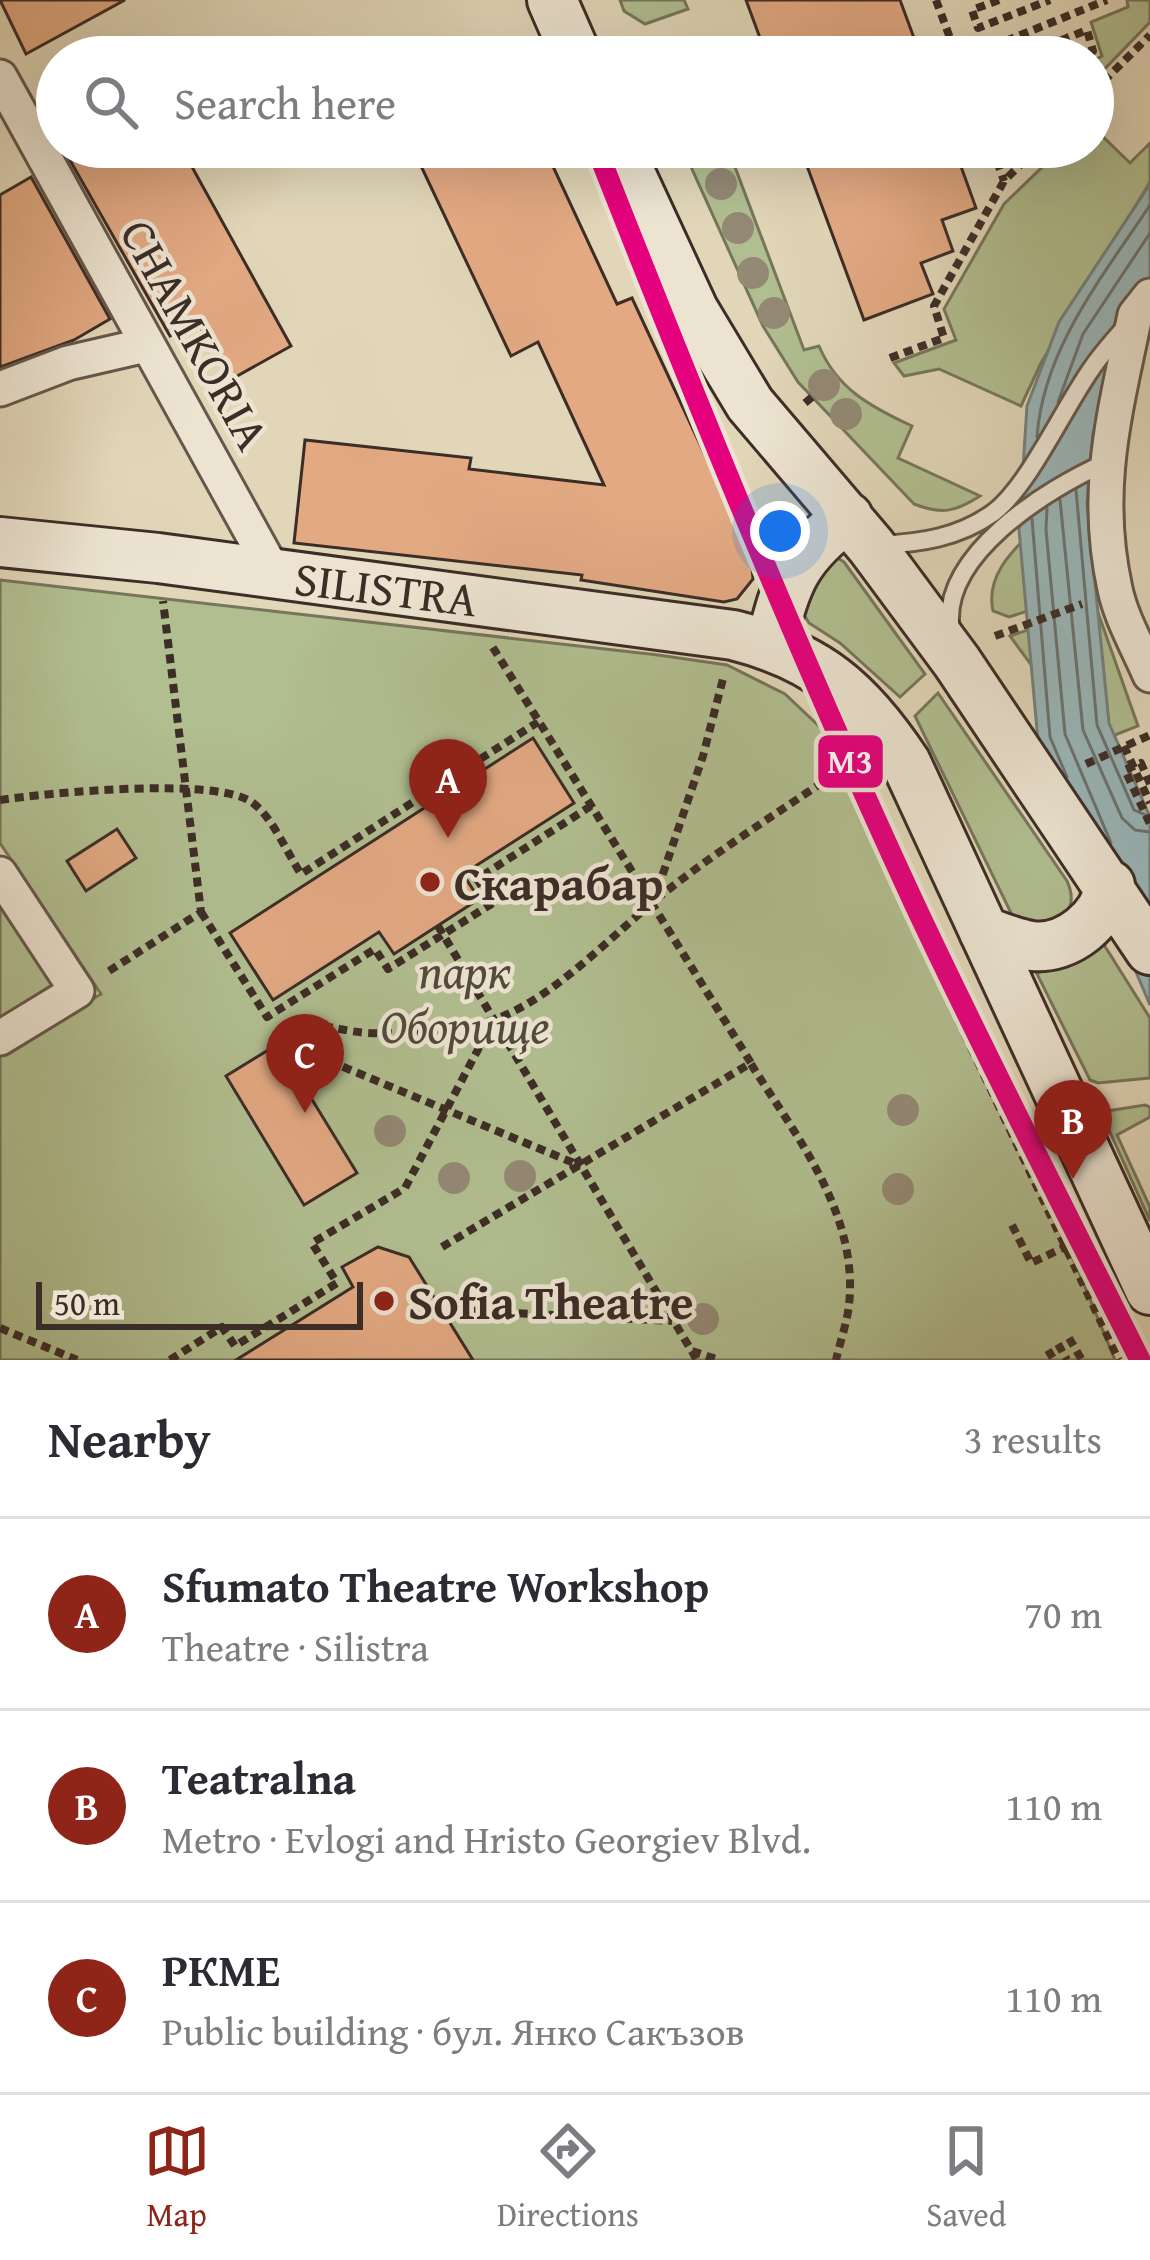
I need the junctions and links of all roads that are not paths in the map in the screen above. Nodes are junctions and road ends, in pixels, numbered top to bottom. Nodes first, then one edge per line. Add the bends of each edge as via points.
1 (552, 0) edge
2 (568, 36) edge
3 (0, 77) edge
4 (36, 143) edge
5 (50, 168) edge
6 (628, 168) edge
7 (1143, 306) edge
8 (146, 345) junction
9 (0, 388) edge
10 (1105, 464) junction
11 (859, 531) junction
12 (0, 542) edge
13 (274, 573) junction
14 (771, 644) junction
15 (975, 649) junction
16 (1150, 674) edge
17 (0, 874) edge
18 (1110, 885) junction
19 (984, 932) junction
20 (1150, 950) edge
21 (0, 1038) edge
22 (1150, 1290) edge

1 - 2 main road
3 - 4 street, CHAMKORIA
5 - 8 street, CHAMKORIA
6 - 11 main road via 694,311 750,404
7 - 10 street
7 - 11 lane via 997,511 922,543
8 - 9 street
8 - 13 street, CHAMKORIA
10 - 15 lane via 1071,478 981,549 956,587 950,621
10 - 16 street via 1115,593
11 - 14 main road via 821,537 800,560
11 - 15 main road
12 - 13 main road, SILISTRA
13 - 14 main road, SILISTRA
14 - 19 main road, SILISTRA via 826,672 884,730
15 - 18 main road
17 - 21 street via 77,991
18 - 19 main road via 1098,915 1071,938 1032,946
18 - 20 main road
19 - 22 main road, SILISTRA

